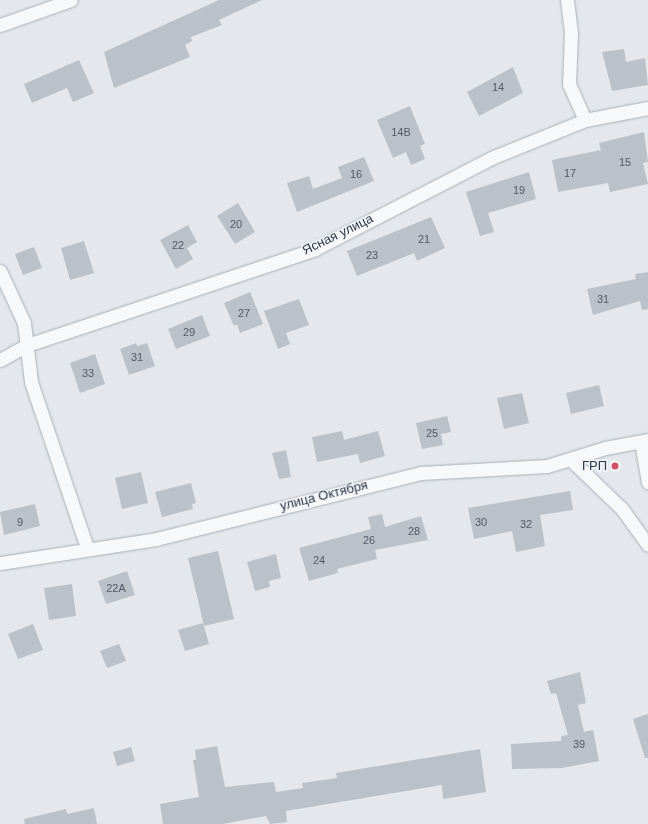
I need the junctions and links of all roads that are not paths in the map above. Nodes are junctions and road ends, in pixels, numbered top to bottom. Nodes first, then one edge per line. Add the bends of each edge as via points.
1 (71, 0) edge
2 (567, 0) edge
3 (0, 25) edge
4 (648, 108) edge
5 (585, 120) junction
6 (0, 271) edge
7 (27, 345) junction
8 (0, 360) edge
9 (644, 441) edge
10 (570, 458) junction
11 (648, 482) edge
12 (648, 545) edge
13 (87, 547) junction
14 (0, 562) edge

1 - 3 street
2 - 5 street via 571,33 569,84
4 - 5 street, Ясная улица
5 - 7 street, Ясная улица via 491,158 315,249
6 - 7 street via 24,323
7 - 8 street, Ясная улица
7 - 13 street via 31,382
9 - 10 street, улица Октября
9 - 11 street
10 - 12 street via 622,509
10 - 13 street, улица Октября via 547,466 420,473 156,539
13 - 14 street, улица Октября

